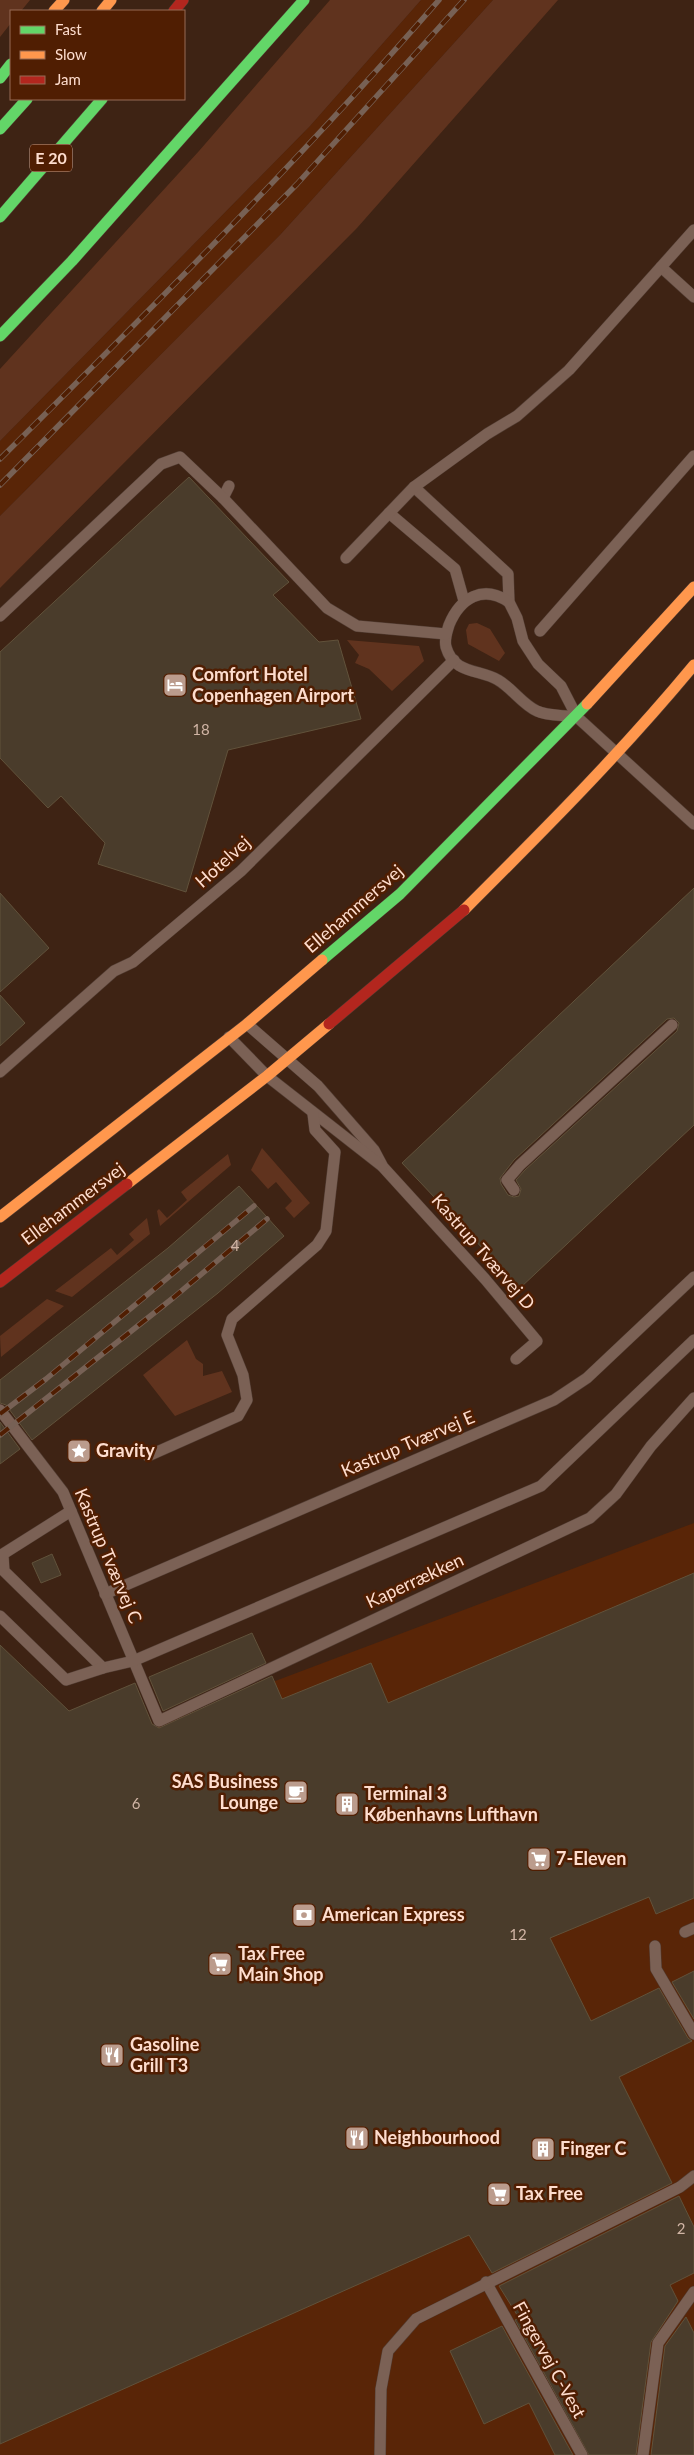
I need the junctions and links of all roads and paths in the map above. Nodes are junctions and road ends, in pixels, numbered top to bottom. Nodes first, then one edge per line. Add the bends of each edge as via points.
1 (64, 0) edge
2 (111, 0) edge
3 (183, 0) edge
4 (304, 0) edge
5 (55, 10) edge
6 (103, 10) edge
7 (175, 10) edge
8 (10, 65) edge
9 (0, 78) edge
10 (25, 100) edge
11 (101, 100) edge
12 (0, 129) edge
13 (0, 217) edge
14 (694, 230) edge
15 (661, 267) junction
16 (694, 297) edge
17 (0, 336) edge
18 (694, 456) edge
19 (229, 486) dead end
20 (414, 487) junction
21 (223, 498) junction
22 (390, 513) junction
23 (346, 558) dead end
24 (694, 587) edge
25 (464, 601) junction
26 (509, 602) junction
27 (0, 616) edge
28 (540, 631) dead end
29 (446, 634) junction
30 (454, 660) junction
31 (694, 665) edge
32 (577, 717) junction
33 (617, 754) junction
34 (694, 824) edge
35 (247, 1024) junction
36 (672, 1025) dead end
37 (229, 1037) junction
38 (286, 1060) junction
39 (0, 1072) edge
40 (267, 1076) junction
41 (313, 1114) junction
42 (383, 1167) junction
43 (514, 1190) dead end
44 (0, 1217) edge
45 (694, 1277) edge
46 (0, 1282) edge
47 (694, 1340) edge
48 (516, 1359) dead end
49 (694, 1398) edge
50 (0, 1410) edge
51 (148, 1456) dead end
52 (71, 1511) junction
53 (2, 1556) edge
54 (105, 1594) junction
55 (0, 1616) edge
56 (136, 1666) junction
57 (103, 1668) junction
58 (655, 1946) dead end
59 (694, 2034) edge
60 (694, 2176) edge
61 (486, 2282) junction
62 (694, 2292) edge
63 (380, 2455) edge
64 (582, 2455) edge
65 (643, 2455) edge

1 - 5 main road
2 - 6 main road
3 - 7 main road
4 - 17 main road via 72,261
8 - 9 main road
10 - 12 main road
11 - 13 main road, E 20
14 - 15 lane
15 - 16 lane
15 - 20 lane via 568,370 517,416
18 - 28 lane
19 - 21 lane
20 - 22 lane
20 - 26 lane via 508,574
21 - 27 lane via 180,457 161,464
21 - 29 lane via 327,608 357,626
22 - 23 lane
22 - 25 lane via 456,569
24 - 32 main road, Ellehammersvej
25 - 26 lane via 473,596 492,594
25 - 29 lane via 452,617
26 - 32 lane via 530,653 561,686
29 - 30 lane via 446,647
30 - 32 lane via 469,672 498,679 537,712
30 - 39 lane, Hotelvej via 241,871 133,962 114,971
31 - 33 main road, Ellehammersvej
32 - 33 lane
32 - 35 main road, Ellehammersvej via 400,894
33 - 34 lane
33 - 38 main road, Ellehammersvej via 452,922
35 - 37 main road, Ellehammersvej
35 - 38 lane, Kastrup Tværvej D
36 - 43 lane via 520,1165 507,1180
37 - 40 lane, Kastrup Tværvej D
37 - 44 main road, Ellehammersvej
38 - 40 main road, Ellehammersvej
38 - 42 lane, Kastrup Tværvej D via 318,1086 374,1150
40 - 41 lane, Kastrup Tværvej D
40 - 46 main road, Ellehammersvej
41 - 42 lane, Kastrup Tværvej D
41 - 51 lane via 315,1130 335,1152 326,1231 317,1245 232,1320 227,1335 243,1375 247,1400 238,1416
42 - 48 lane, Kastrup Tværvej D via 537,1340
45 - 54 lane, Kastrup Tværvej E via 587,1378 554,1400
47 - 56 lane, Kaperrækken via 541,1486
49 - 56 lane, Kaperrækken via 650,1446 616,1494 590,1518 159,1721
50 - 52 lane, Kastrup Tværvej C via 63,1492
52 - 53 lane
52 - 54 lane, Kastrup Tværvej C
53 - 57 lane via 4,1571
54 - 56 lane, Kastrup Tværvej C
55 - 57 lane, Kaperrækken via 66,1680
56 - 57 lane, Kaperrækken
58 - 59 lane via 656,1970
60 - 61 lane via 680,2187
61 - 63 lane via 416,2319 388,2351 381,2390
61 - 64 lane, Fingervej C-Vest
62 - 65 lane via 658,2344

